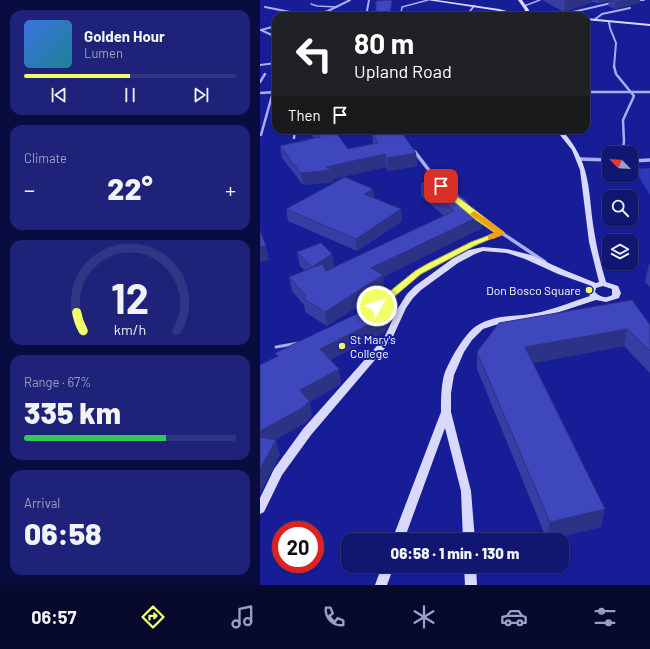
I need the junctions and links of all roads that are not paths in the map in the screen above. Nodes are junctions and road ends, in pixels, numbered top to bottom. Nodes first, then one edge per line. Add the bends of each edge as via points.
1 (350, 0) edge
2 (369, 0) edge
3 (429, 0) edge
4 (520, 0) edge
5 (540, 0) edge
6 (624, 0) edge
7 (631, 0) edge
8 (644, 0) edge
9 (310, 4) dead end
10 (265, 6) dead end
11 (474, 6) junction
12 (524, 6) junction
13 (337, 7) junction
14 (630, 8) dead end
15 (293, 12) edge
16 (323, 12) edge
17 (367, 12) edge
18 (401, 12) edge
19 (469, 12) edge
20 (500, 12) edge
21 (526, 12) edge
22 (573, 12) edge
23 (590, 20) edge
24 (594, 20) junction
25 (609, 22) junction
26 (650, 25) edge
27 (272, 27) edge
28 (261, 30) edge
29 (272, 36) edge
30 (272, 63) edge
31 (260, 64) edge
32 (265, 74) dead end
33 (260, 82) edge
34 (632, 91) junction
35 (272, 92) edge
36 (590, 92) edge
37 (650, 92) edge
38 (260, 93) edge
39 (272, 99) edge
40 (294, 134) edge
41 (563, 134) edge
42 (261, 135) edge
43 (294, 138) dead end
44 (623, 146) edge
45 (412, 148) edge
46 (580, 159) junction
47 (602, 160) edge
48 (650, 160) edge
49 (638, 161) edge
50 (441, 186) edge
51 (473, 214) edge
52 (501, 233) junction
53 (561, 272) junction
54 (599, 284) junction
55 (596, 297) junction
56 (377, 306) edge
57 (306, 341) edge
58 (276, 348) dead end
59 (446, 412) junction
60 (260, 510) edge
61 (401, 533) edge
62 (469, 533) edge
63 (385, 573) edge
64 (470, 573) edge
65 (381, 585) edge
66 (471, 585) edge

1 - 13 street
2 - 17 street
3 - 11 street
3 - 18 lane via 402,7
4 - 12 street
5 - 12 lane
6 - 22 street
7 - 8 street
9 - 13 lane
10 - 15 street
11 - 19 street
11 - 20 street
12 - 21 street
13 - 16 street
14 - 24 street via 602,14
23 - 24 street
24 - 25 street
25 - 26 street
25 - 34 street via 616,41 613,68
27 - 28 street
28 - 29 street
30 - 31 street
32 - 33 street
34 - 36 street
34 - 37 street
34 - 44 street via 634,96 623,120
35 - 38 street
39 - 42 street
40 - 43 street
41 - 46 street
45 - 50 street
46 - 47 street
46 - 54 street via 586,178 589,219
48 - 49 street
51 - 52 street
52 - 53 street
52 - 56 lane via 418,272
53 - 54 street
53 - 60 street via 518,253 484,249 472,252 455,262 418,288 402,308 388,338 307,432 278,472
54 - 55 street via 592,287 591,292
54 - 55 street via 617,290 616,300
55 - 59 street via 541,314 480,327 469,338 449,375
57 - 58 lane
59 - 61 street
59 - 62 street via 466,491
63 - 65 street
64 - 66 street

